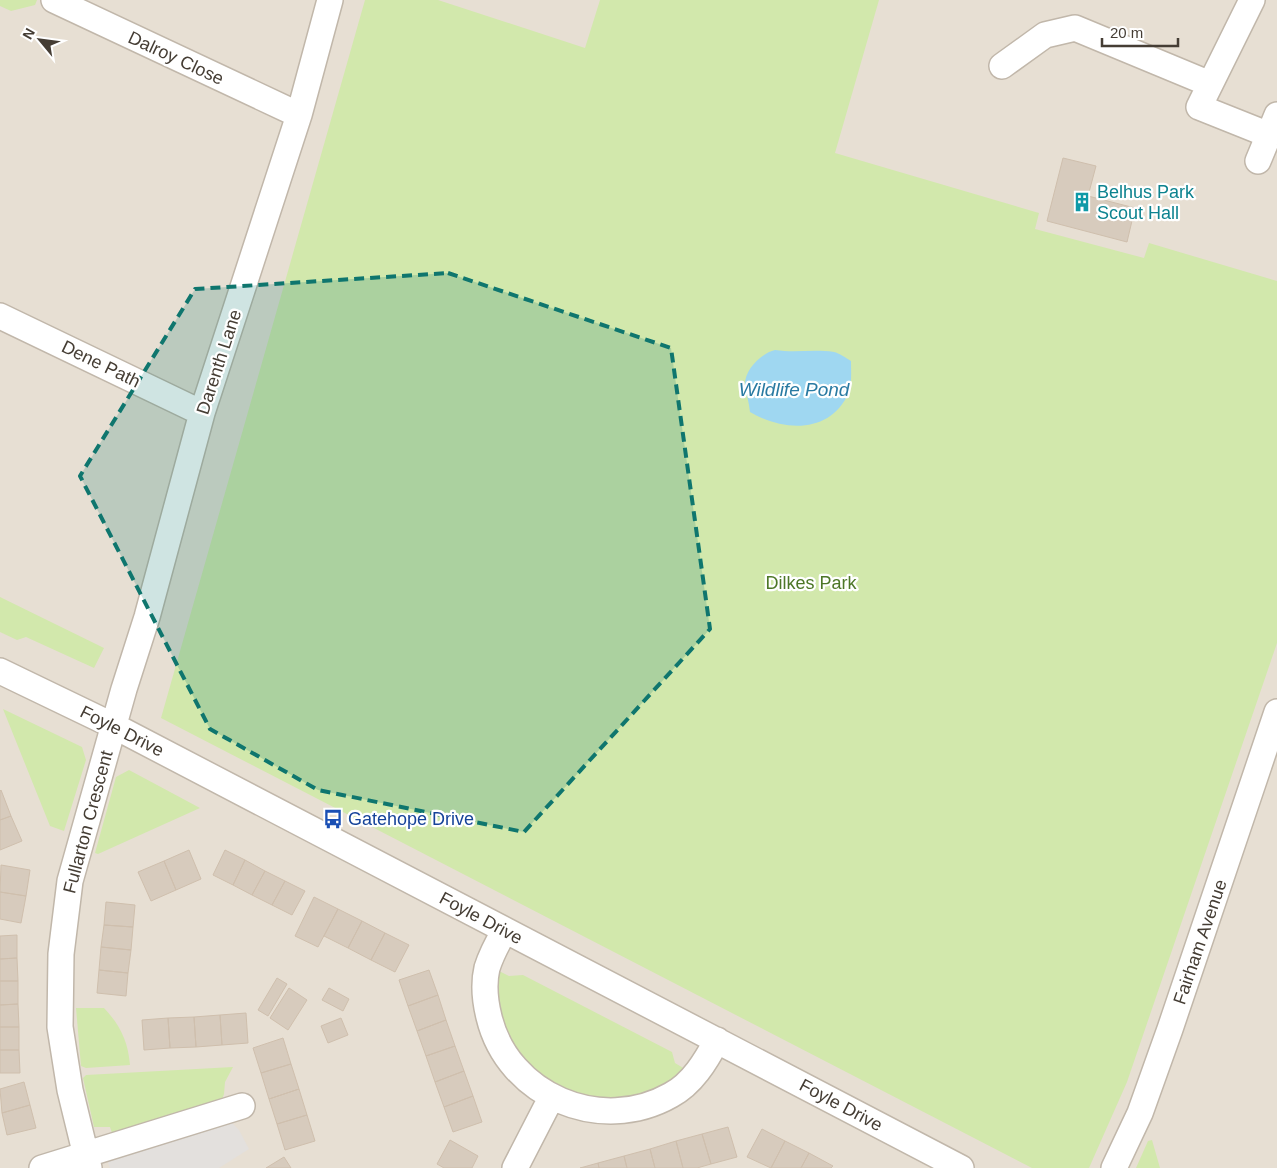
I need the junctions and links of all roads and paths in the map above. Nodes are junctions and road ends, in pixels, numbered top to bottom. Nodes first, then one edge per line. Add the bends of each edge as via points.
1 (54, 0) edge
2 (330, 0) edge
3 (1252, 0) edge
4 (1002, 66) dead end
5 (1210, 84) junction
6 (298, 115) junction
7 (1273, 125) edge
8 (1258, 161) dead end
9 (0, 316) edge
10 (202, 413) junction
11 (0, 671) edge
12 (1277, 712) edge
13 (114, 726) junction
14 (505, 930) junction
15 (717, 1040) junction
16 (552, 1098) junction
17 (242, 1106) dead end
18 (87, 1162) edge
19 (42, 1168) edge
20 (515, 1168) edge
21 (961, 1168) edge
22 (1114, 1168) edge

1 - 6 street, Dalroy Close
2 - 6 street, Darenth Lane
3 - 5 street
4 - 5 street via 1045,35 1075,28
5 - 7 street via 1199,107
6 - 10 street, Darenth Lane
7 - 8 street
9 - 10 street, Dene Path
10 - 13 street, Darenth Lane
11 - 13 street, Foyle Drive
12 - 22 street, Fairham Avenue via 1140,1113
13 - 14 street, Foyle Drive
13 - 18 street, Fullarton Crescent via 70,881 61,954 60,1027 70,1090
14 - 15 street, Foyle Drive
14 - 16 street via 487,968 484,988 492,1031 501,1050 519,1073
15 - 16 street via 692,1078 672,1095 646,1106 600,1111 575,1107
15 - 21 street, Foyle Drive
16 - 20 street
17 - 18 street
18 - 19 street

